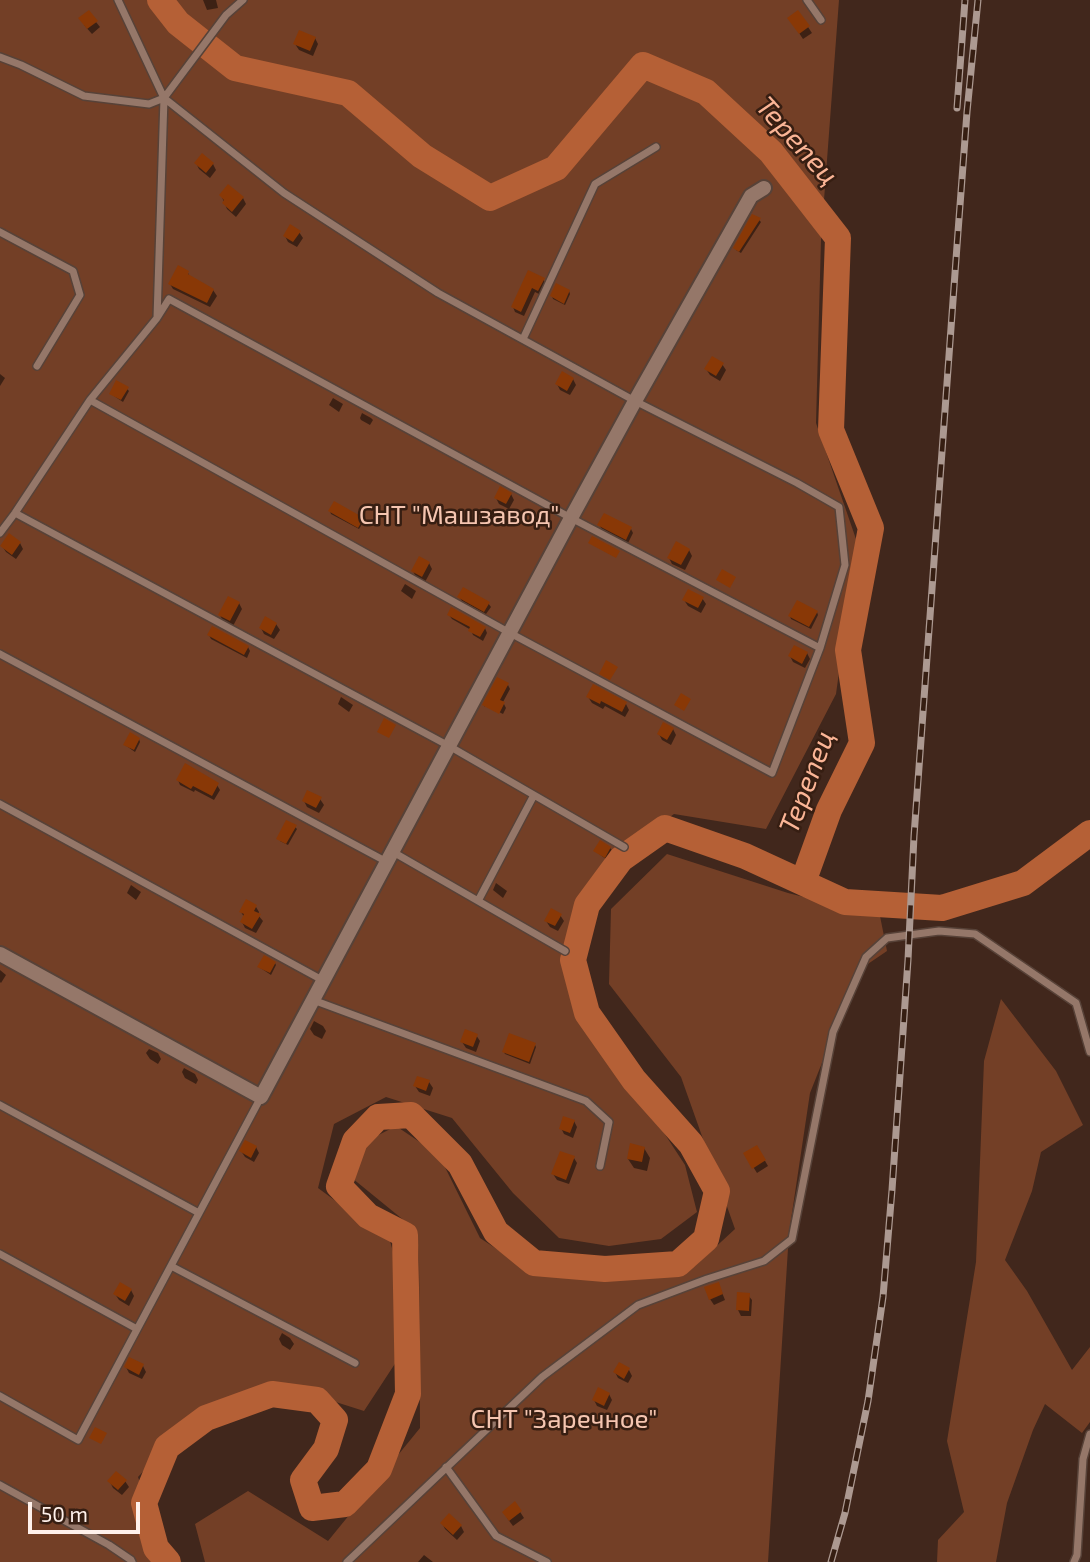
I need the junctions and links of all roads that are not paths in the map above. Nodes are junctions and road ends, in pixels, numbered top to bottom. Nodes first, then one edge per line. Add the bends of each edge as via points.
1 (118, 0) edge
2 (243, 0) edge
3 (807, 0) edge
4 (821, 20) dead end
5 (0, 57) edge
6 (164, 98) junction
7 (656, 147) dead end
8 (764, 188) dead end
9 (0, 232) edge
10 (157, 318) junction
11 (523, 340) junction
12 (37, 366) dead end
13 (90, 400) junction
14 (635, 401) junction
15 (15, 513) junction
16 (571, 518) junction
17 (0, 533) edge
18 (510, 633) junction
19 (820, 649) junction
20 (0, 654) edge
21 (449, 746) junction
22 (534, 795) junction
23 (0, 804) edge
24 (624, 847) dead end
25 (390, 857) junction
26 (478, 901) junction
27 (565, 951) dead end
28 (0, 954) edge
29 (324, 981) junction
30 (313, 1000) junction
31 (1090, 1052) edge
32 (261, 1097) junction
33 (0, 1105) edge
34 (600, 1166) dead end
35 (199, 1213) junction
36 (0, 1254) edge
37 (171, 1266) junction
38 (137, 1329) junction
39 (355, 1363) dead end
40 (0, 1396) edge
41 (1090, 1434) edge
42 (446, 1467) junction
43 (0, 1485) edge
44 (131, 1561) edge
45 (347, 1562) edge
46 (547, 1562) edge
47 (1074, 1562) edge

1 - 6 lane
2 - 6 lane via 226,15
3 - 4 lane
5 - 6 lane via 84,96 149,104
6 - 10 lane
6 - 11 lane via 284,193 438,293
7 - 11 lane via 595,184
8 - 14 street via 751,196
9 - 12 lane via 73,271 80,295
10 - 13 lane
10 - 16 lane via 169,299
11 - 14 lane
13 - 15 lane
13 - 18 lane
14 - 16 street
14 - 19 lane via 839,507 845,565
15 - 17 lane
15 - 21 lane
16 - 18 street
16 - 19 lane
18 - 19 lane via 772,773
18 - 21 street
20 - 25 lane
21 - 22 lane
21 - 25 street
22 - 24 lane
22 - 26 lane
23 - 29 lane
25 - 26 lane
25 - 29 street
26 - 27 lane
28 - 32 street
29 - 30 street
30 - 32 street
30 - 34 lane via 586,1101 609,1122
31 - 42 lane via 1076,1003 975,934 939,931 887,938 866,957 833,1032 792,1239 764,1261 638,1305 542,1377
32 - 35 lane
33 - 35 lane
35 - 37 lane
36 - 38 lane
37 - 38 lane
37 - 39 lane
38 - 40 lane via 78,1440
41 - 47 lane via 1083,1460
42 - 45 lane
42 - 46 lane via 496,1536
43 - 44 lane

